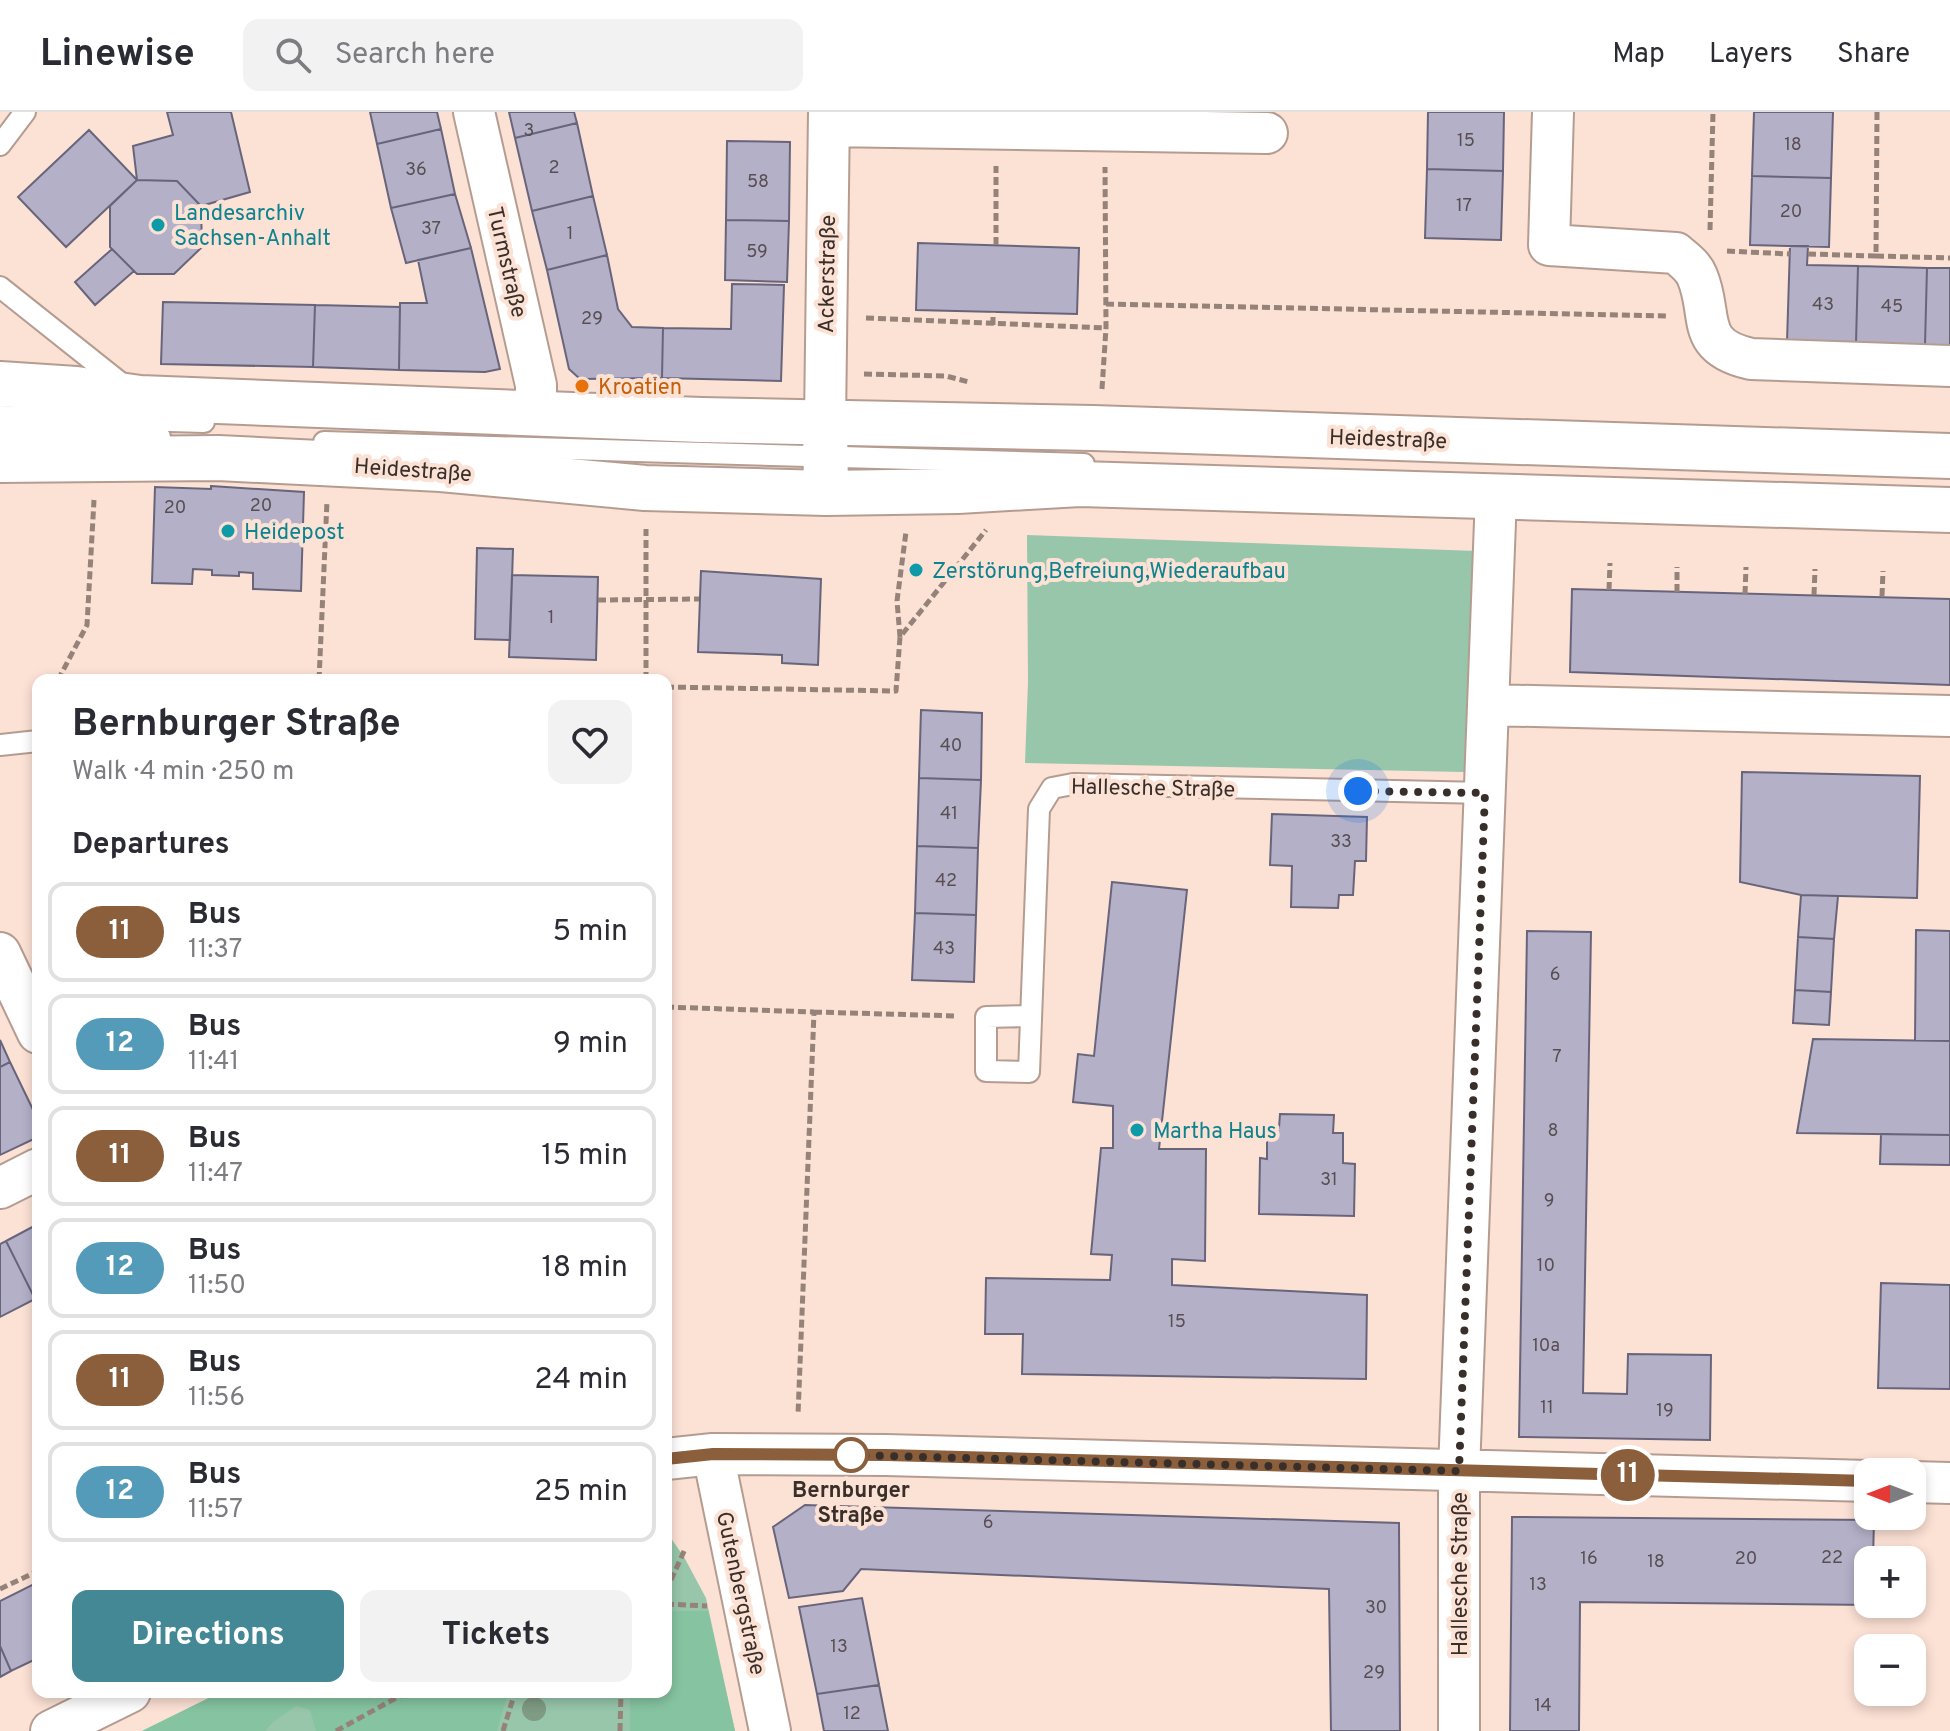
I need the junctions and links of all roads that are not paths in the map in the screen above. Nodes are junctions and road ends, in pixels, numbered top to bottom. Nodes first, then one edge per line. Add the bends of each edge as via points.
1 (25, 112) edge
2 (474, 112) edge
3 (1553, 112) edge
4 (829, 119) edge
5 (1012, 123) edge
6 (1267, 133) dead end
7 (0, 145) edge
8 (0, 287) edge
9 (1950, 366) edge
10 (1, 387) edge
11 (140, 398) junction
12 (536, 413) junction
13 (219, 423) dead end
14 (0, 433) edge
15 (307, 433) dead end
16 (270, 440) dead end
17 (826, 453) junction
18 (1950, 456) edge
19 (0, 460) edge
20 (1950, 475) edge
21 (1950, 492) edge
22 (1496, 495) junction
23 (1950, 510) edge
24 (1489, 705) junction
25 (1950, 716) edge
26 (32, 742) edge
27 (0, 745) edge
28 (1485, 793) junction
29 (0, 953) edge
30 (1031, 1016) junction
31 (32, 1020) edge
32 (32, 1172) edge
33 (0, 1188) edge
34 (713, 1454) junction
35 (672, 1458) edge
36 (1459, 1471) junction
37 (1854, 1481) edge
38 (1926, 1482) edge
39 (1950, 1483) edge
40 (118, 1698) edge
41 (51, 1731) edge
42 (770, 1731) edge
43 (1459, 1731) edge

1 - 7 lane
2 - 12 street, Turmstraße via 536,385
3 - 9 street via 1549,245 1698,256 1705,317 1717,343 1734,355
4 - 5 street, Ackerstraße
4 - 17 street, Ackerstraße
5 - 6 street, Ackerstraße
8 - 11 lane
10 - 11 main road, Heidestraße
10 - 13 lane
11 - 12 main road, Heidestraße
12 - 17 main road, Heidestraße
14 - 16 lane
15 - 17 lane
17 - 18 main road, Heidestraße
17 - 19 main road, Heidestraße via 645,488 441,469 218,458
17 - 20 lane
17 - 21 lane
17 - 22 main road, Heidestraße via 958,491 1080,484
22 - 23 main road, Heidestraße
22 - 24 street, Hallesche Straße
24 - 25 street
24 - 28 street, Hallesche Straße
26 - 27 lane
28 - 30 lane, Hallesche Straße via 1073,784 1052,788 1039,809
28 - 36 street, Hallesche Straße
29 - 31 street
30 - 30 lane, Hallesche Straße via 1029,1072 986,1071 986,1017
32 - 33 street
34 - 35 street
34 - 36 street
34 - 42 street, Gutenbergstraße
36 - 37 street
36 - 43 street, Hallesche Straße
38 - 39 street
40 - 41 street

